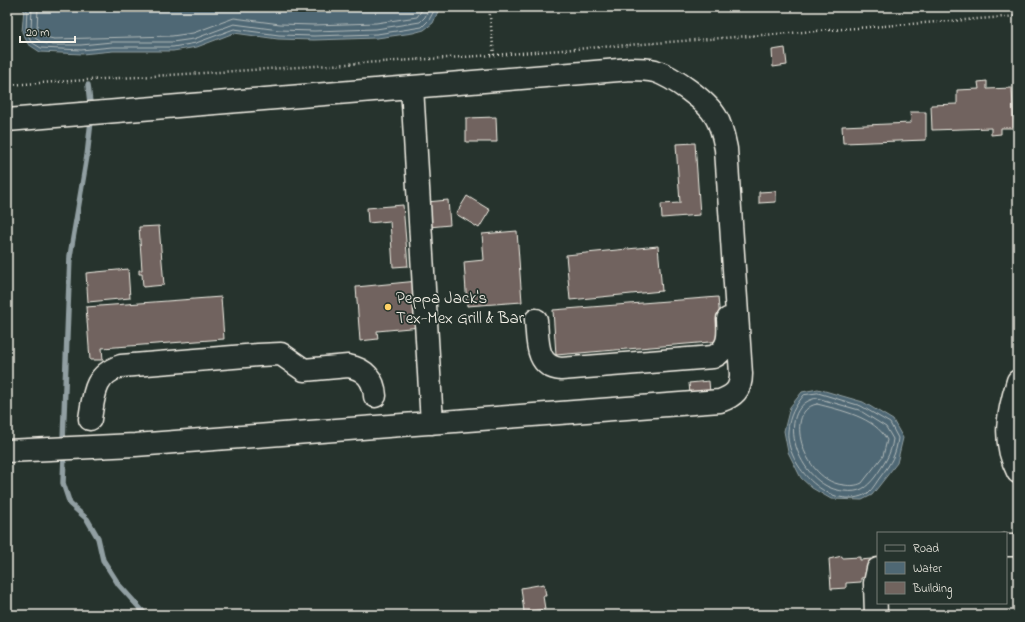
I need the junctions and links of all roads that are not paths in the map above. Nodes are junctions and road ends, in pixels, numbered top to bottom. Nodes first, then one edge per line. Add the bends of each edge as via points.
1 (412, 87) junction
2 (7, 120) edge
3 (737, 301) junction
4 (536, 320) dead end
5 (1018, 381) edge
6 (375, 396) dead end
7 (90, 419) dead end
8 (432, 423) junction
9 (7, 451) edge
10 (1018, 472) edge
11 (1007, 545) edge
12 (1018, 545) edge
13 (877, 574) edge
14 (876, 615) edge

1 - 2 lane
1 - 3 lane via 631,69 657,72 674,81 708,108 716,116 721,128 726,149
1 - 8 lane
3 - 4 lane via 728,317 728,341 723,350 713,357 555,368 540,355
3 - 8 lane via 741,379 738,390 730,398 720,401
5 - 10 lane via 1007,435 1012,460
6 - 7 lane via 372,381 362,370 355,367 304,370 281,354 220,358 114,368 98,383
8 - 9 lane via 134,445
11 - 12 lane
13 - 14 lane

